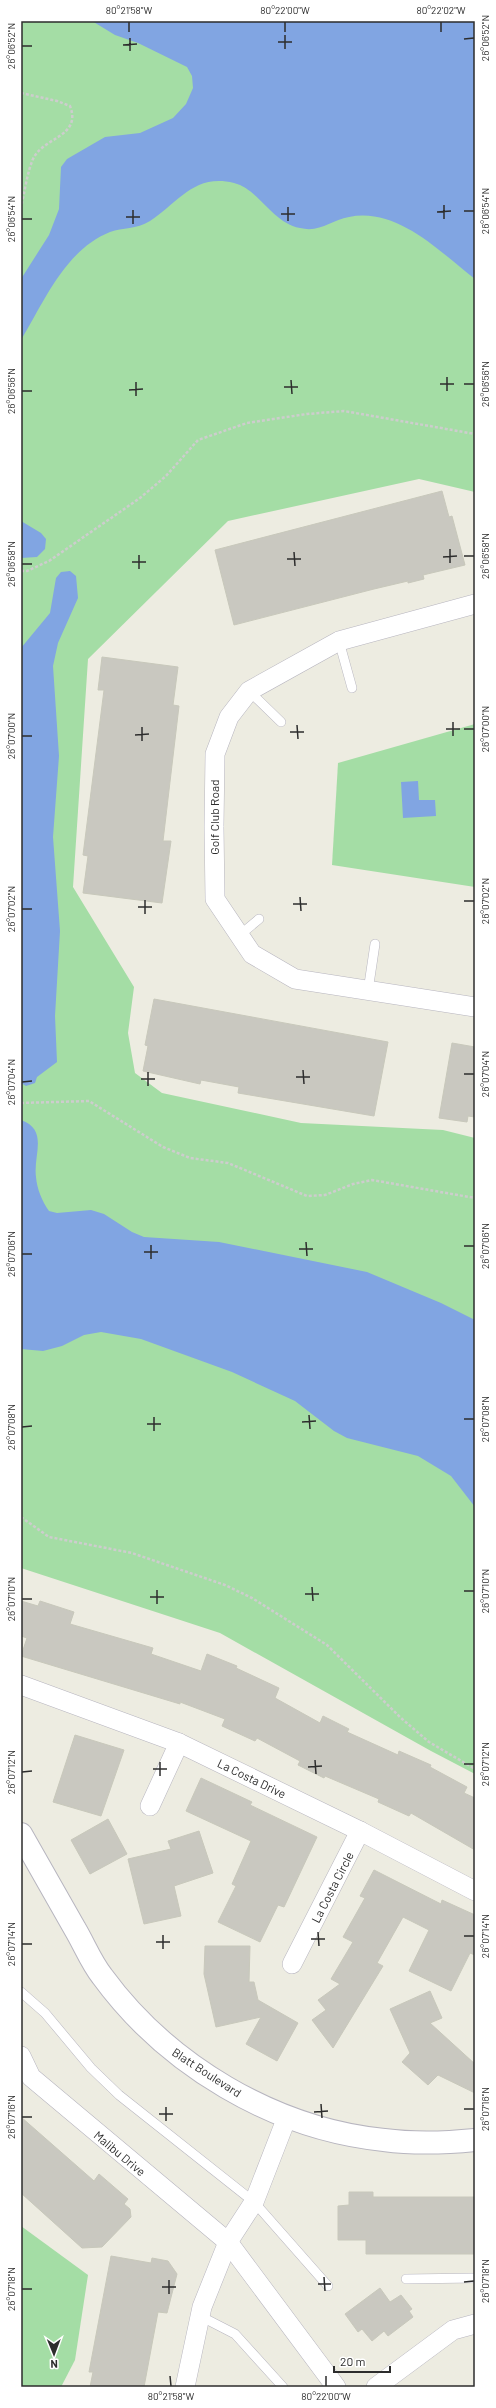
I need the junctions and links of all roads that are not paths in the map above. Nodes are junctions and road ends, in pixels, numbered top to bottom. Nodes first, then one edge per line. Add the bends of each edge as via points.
1 (475, 604) edge
2 (339, 641) junction
3 (352, 688) dead end
4 (249, 691) junction
5 (281, 722) dead end
6 (259, 919) dead end
7 (240, 935) junction
8 (375, 944) dead end
9 (368, 991) junction
10 (475, 1007) edge
11 (21, 1685) edge
12 (179, 1742) junction
13 (150, 1806) dead end
14 (360, 1831) junction
15 (21, 1834) edge
16 (475, 1891) edge
17 (292, 1964) dead end
18 (21, 1992) edge
19 (21, 2056) edge
20 (287, 2117) junction
21 (475, 2140) edge
22 (254, 2202) junction
23 (228, 2242) junction
24 (475, 2278) edge
25 (406, 2279) dead end
26 (328, 2286) dead end
27 (200, 2316) junction
28 (475, 2324) edge
29 (185, 2387) edge
30 (283, 2387) edge
31 (336, 2387) edge
32 (376, 2387) edge

1 - 2 street, Golf Club Road
2 - 3 lane
2 - 4 street, Golf Club Road
4 - 5 lane
4 - 7 street, Golf Club Road via 229,717 215,754 215,899
6 - 7 lane
7 - 9 street, Golf Club Road via 252,954 295,979
8 - 9 lane
9 - 10 street, Golf Club Road
11 - 12 street, La Costa Drive
12 - 13 street
12 - 14 street, La Costa Drive
14 - 16 street, La Costa Drive
14 - 17 street, La Costa Circle
15 - 20 street, Blatt Boulevard via 101,1975 138,2021 182,2059 232,2091
18 - 22 lane via 45,2013 91,2068 119,2095
19 - 23 street, Malibu Drive via 31,2077
20 - 21 street, Blatt Boulevard via 352,2136 384,2140
20 - 22 street
22 - 23 street
22 - 26 lane
23 - 27 street
23 - 31 street, Malibu Drive
24 - 25 lane
27 - 29 street
27 - 30 lane via 235,2334
28 - 32 street via 453,2330

